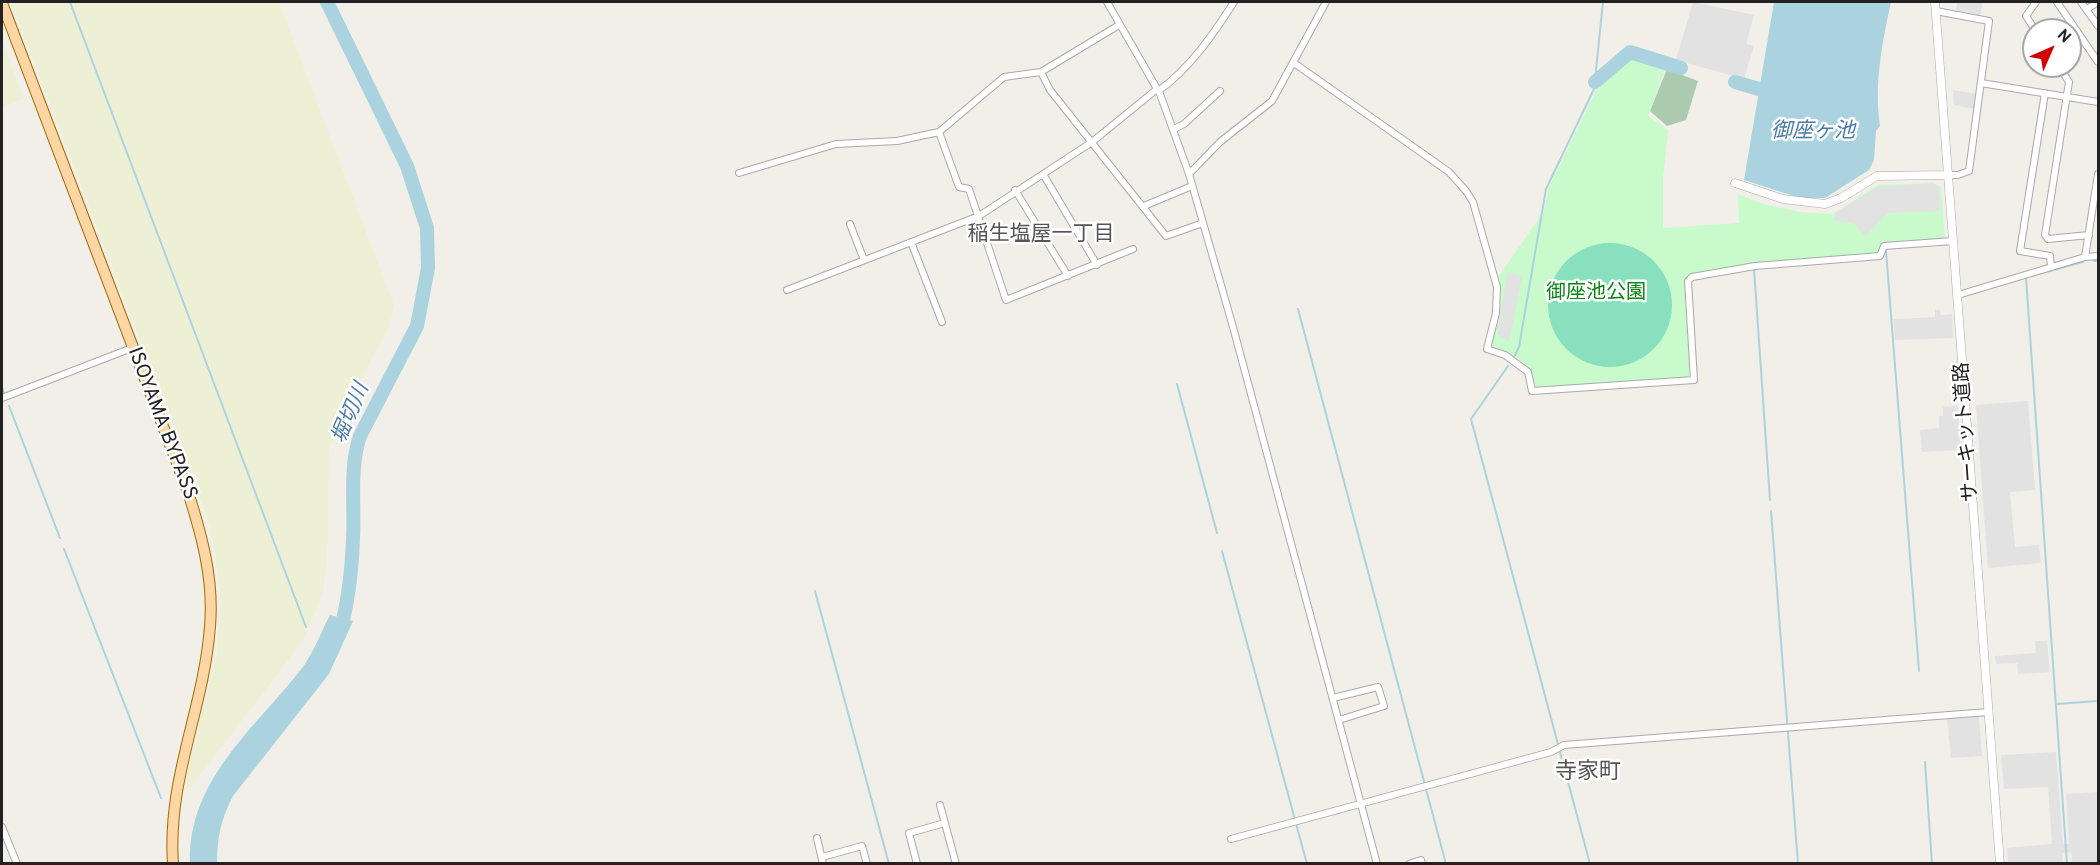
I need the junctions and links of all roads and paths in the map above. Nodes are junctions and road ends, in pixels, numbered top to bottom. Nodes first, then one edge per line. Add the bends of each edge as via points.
1 (1107, 2) edge
2 (1234, 2) edge
3 (1325, 2) edge
4 (1935, 2) edge
5 (2036, 2) edge
6 (2057, 2) edge
7 (2081, 2) edge
8 (2098, 2) edge
9 (2, 3) edge
10 (2087, 9) junction
11 (1936, 11) junction
12 (2027, 18) edge
13 (1119, 25) junction
14 (2098, 26) edge
15 (2098, 62) edge
16 (1294, 63) junction
17 (1041, 72) junction
18 (2066, 78) edge
19 (1981, 83) junction
20 (1157, 90) junction
21 (1220, 91) dead end
22 (2044, 93) junction
23 (2067, 97) junction
24 (2098, 102) edge
25 (1174, 129) junction
26 (939, 132) junction
27 (1092, 142) junction
28 (739, 173) dead end
29 (1043, 174) junction
30 (1189, 174) junction
31 (1946, 174) junction
32 (2098, 174) edge
33 (1735, 183) dead end
34 (1192, 186) junction
35 (1015, 190) junction
36 (1144, 206) junction
37 (979, 216) junction
38 (1203, 223) junction
39 (850, 224) dead end
40 (2089, 235) junction
41 (1953, 241) junction
42 (911, 242) junction
43 (1133, 249) dead end
44 (2098, 256) edge
45 (2085, 257) junction
46 (864, 260) junction
47 (1097, 265) junction
48 (2051, 267) junction
49 (1068, 276) junction
50 (788, 290) dead end
51 (1958, 295) junction
52 (942, 322) dead end
53 (132, 348) junction
54 (2, 398) edge
55 (1333, 698) junction
56 (1988, 712) junction
57 (1340, 720) junction
58 (1361, 803) junction
59 (940, 806) dead end
60 (945, 823) junction
61 (2, 826) edge
62 (817, 838) dead end
63 (1231, 839) dead end
64 (823, 860) edge
65 (17, 864) edge
66 (173, 864) edge
67 (867, 864) edge
68 (917, 864) edge
69 (956, 864) edge
70 (1377, 864) edge
71 (1409, 864) edge
72 (1422, 864) edge
73 (2000, 864) edge

1 - 13 street
2 - 20 street via 1202,47 1170,83
3 - 16 street
4 - 11 street, サーキット道路
5 - 12 street
6 - 15 street
7 - 10 street
8 - 10 street
9 - 53 main road, ISOYAMA BYPASS
10 - 14 street
11 - 19 street via 1989,21
11 - 31 street, サーキット道路
13 - 17 street
13 - 20 street
16 - 30 street via 1272,101 1220,142
16 - 41 street via 1449,172 1466,191 1473,202 1497,287 1496,313 1487,348 1505,355 1528,372 1532,391 1694,380 1688,281 1692,277 1755,266 1880,256 1884,246
17 - 26 street via 1004,77
17 - 27 street via 1050,90
18 - 23 street
19 - 22 street
19 - 31 street via 1969,171
20 - 25 street
20 - 27 street
21 - 25 street
22 - 23 street
22 - 48 street via 2020,251 2050,256
23 - 24 street
23 - 40 street via 2045,235 2048,239
25 - 30 street
26 - 28 street via 897,141 836,144
26 - 37 street via 959,187 969,189
27 - 29 street
27 - 36 street
29 - 35 street
29 - 47 street
30 - 34 street
31 - 33 street via 1876,176 1825,204 1783,199
31 - 41 street, サーキット道路
32 - 40 street
34 - 36 street
34 - 38 street
35 - 37 street
35 - 49 street
36 - 38 street via 1166,236
37 - 42 street
37 - 49 street via 1006,300
38 - 55 street
39 - 46 street
40 - 45 street
41 - 51 street, サーキット道路
42 - 46 street
42 - 52 street
43 - 47 street
44 - 45 street
45 - 48 street
46 - 50 street
47 - 49 street
48 - 51 street
51 - 56 street, サーキット道路
53 - 54 street
53 - 66 main road, ISOYAMA BYPASS via 201,531 210,591 206,660 175,792
55 - 57 street
55 - 57 street via 1378,687 1384,706
56 - 58 street via 1562,747
56 - 73 street, サーキット道路
57 - 58 street
58 - 63 street
58 - 70 street
59 - 60 street
60 - 68 street via 909,833
60 - 69 street
61 - 65 street
62 - 64 street
64 - 67 street via 862,846
71 - 72 street via 1421,860

